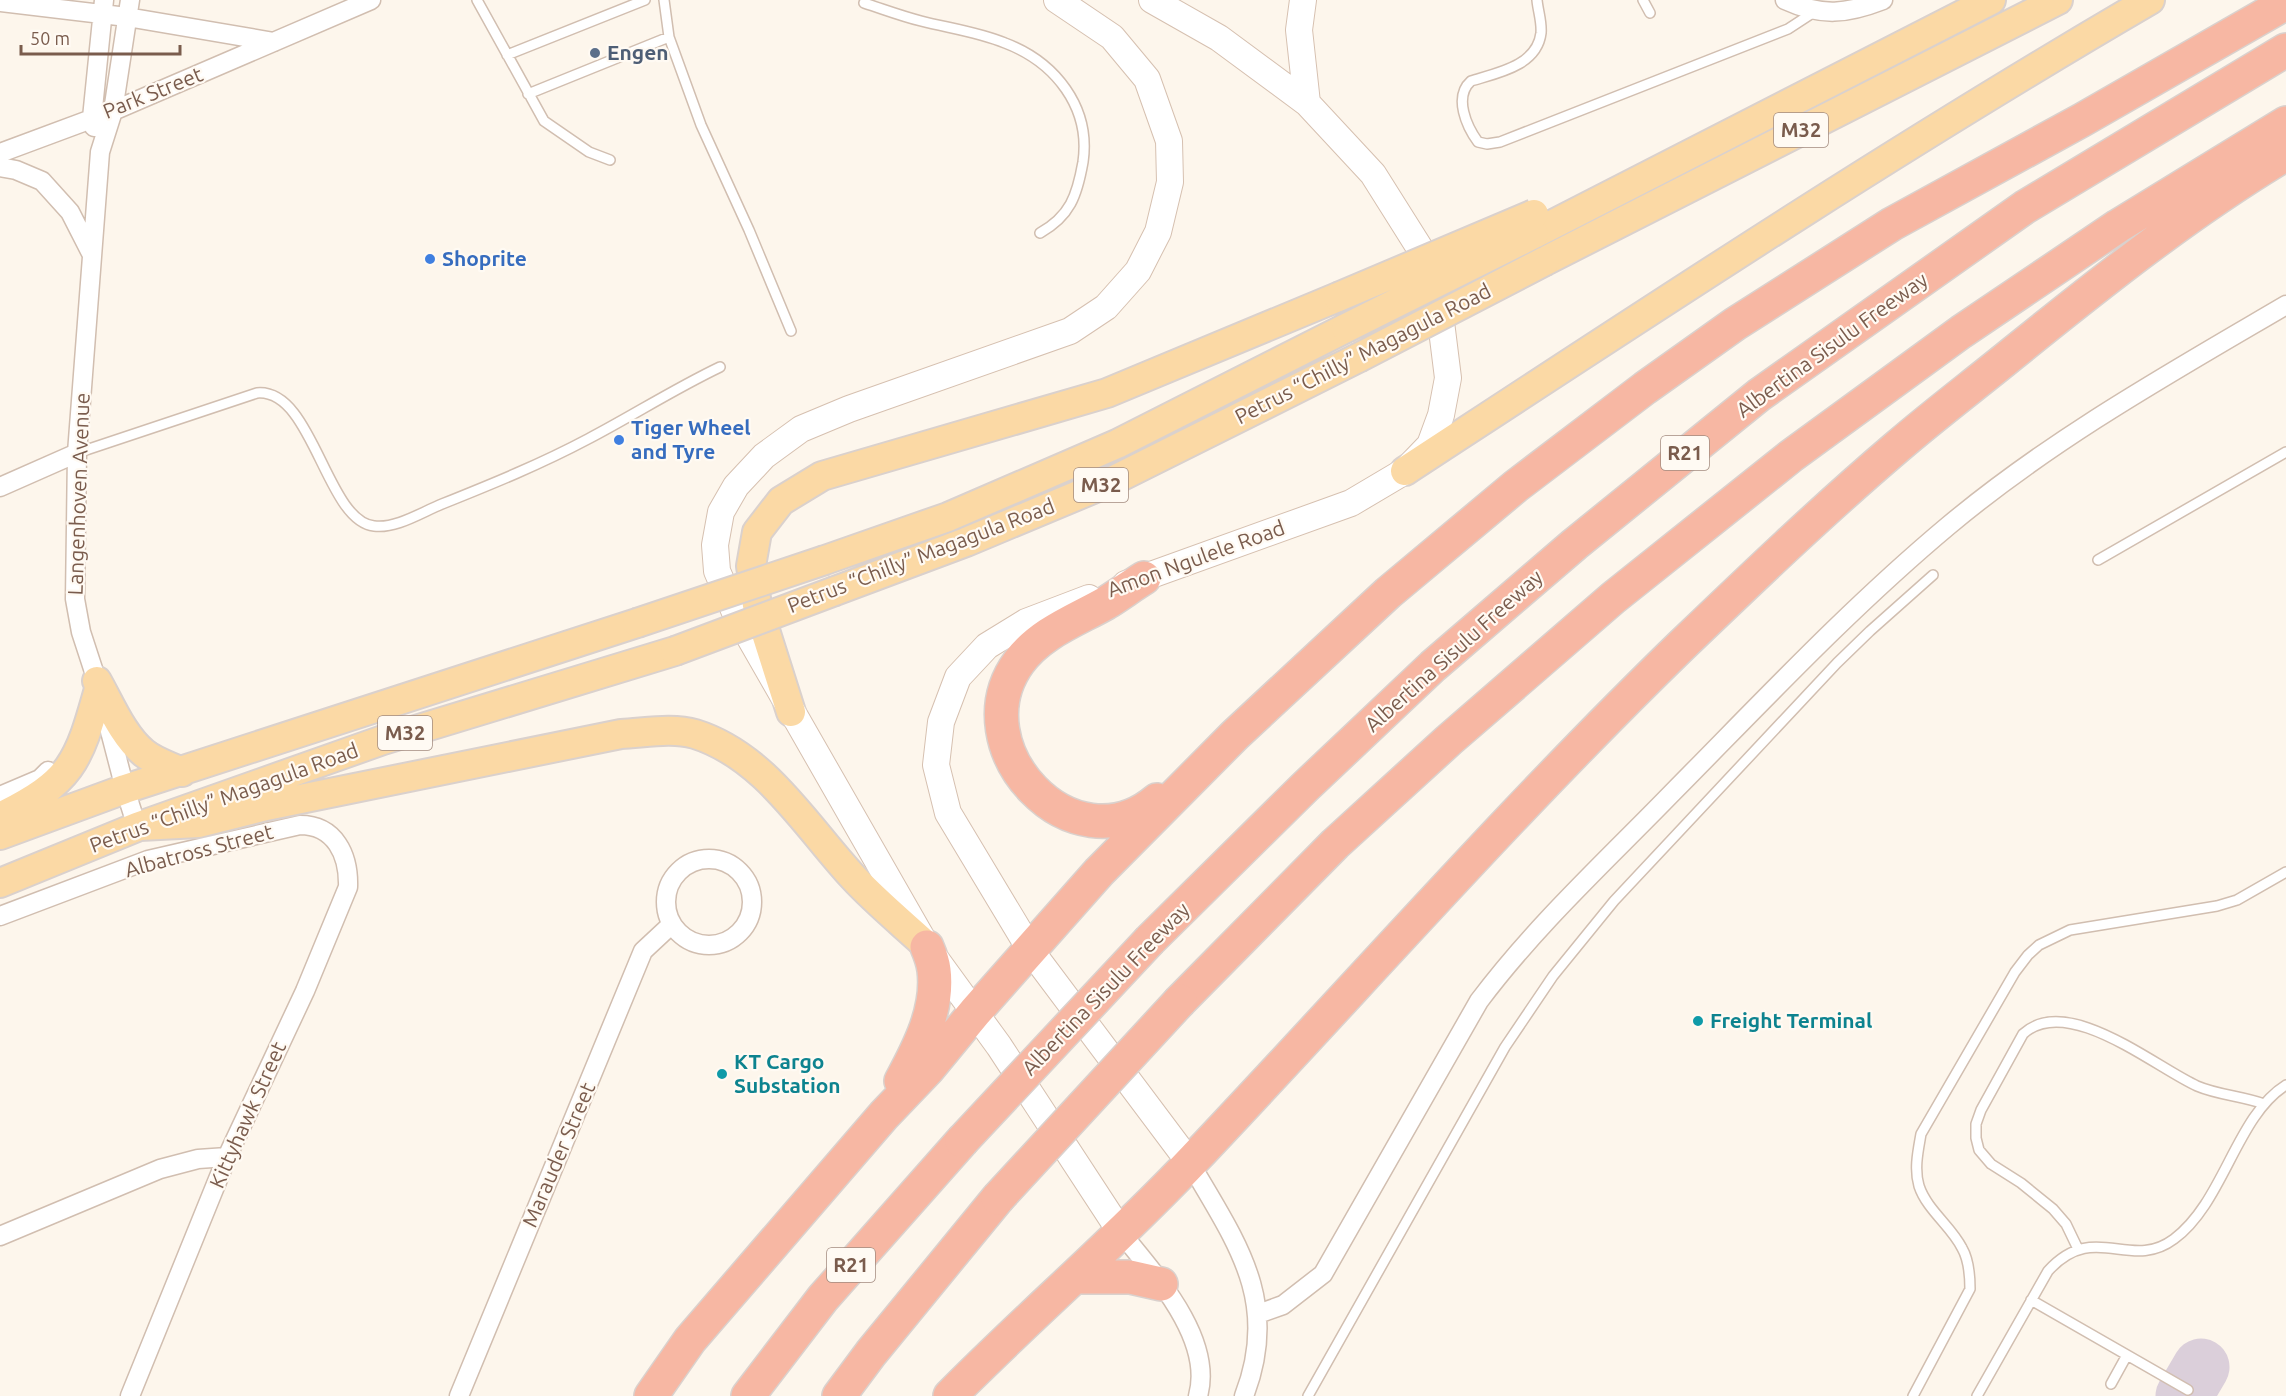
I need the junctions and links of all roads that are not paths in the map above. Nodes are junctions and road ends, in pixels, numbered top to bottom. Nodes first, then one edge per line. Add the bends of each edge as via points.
1 (371, 0) edge
2 (477, 0) edge
3 (645, 0) edge
4 (664, 0) edge
5 (1057, 0) edge
6 (1152, 0) edge
7 (1303, 0) edge
8 (1537, 0) edge
9 (1643, 0) edge
10 (1883, 0) edge
11 (1991, 0) edge
12 (2058, 0) edge
13 (2150, 0) edge
14 (1786, 1) edge
15 (0, 2) edge
16 (864, 3) dead end
17 (2286, 3) edge
18 (103, 7) edge
19 (128, 9) edge
20 (1816, 10) junction
21 (1650, 13) dead end
22 (669, 38) junction
23 (274, 42) junction
24 (2286, 50) edge
25 (507, 55) junction
26 (528, 94) junction
27 (1307, 103) junction
28 (113, 111) junction
29 (92, 118) junction
30 (2286, 123) edge
31 (100, 152) junction
32 (0, 153) edge
33 (2286, 154) edge
34 (610, 160) dead end
35 (0, 167) edge
36 (1534, 224) junction
37 (1040, 233) dead end
38 (92, 255) junction
39 (2286, 305) edge
40 (791, 331) dead end
41 (720, 367) dead end
42 (2286, 452) edge
43 (77, 453) junction
44 (1405, 471) junction
45 (0, 487) edge
46 (2098, 560) dead end
47 (1933, 575) dead end
48 (1144, 578) junction
49 (98, 685) junction
50 (791, 712) junction
51 (1235, 735) junction
52 (64, 753) dead end
53 (182, 772) junction
54 (125, 789) junction
55 (0, 796) edge
56 (0, 817) edge
57 (139, 827) junction
58 (331, 834) joint
59 (0, 835) edge
60 (2286, 872) edge
61 (0, 884) edge
62 (0, 916) edge
63 (672, 924) junction
64 (927, 946) junction
65 (1031, 951) junction
66 (975, 1012) junction
67 (2286, 1085) edge
68 (2264, 1104) junction
69 (884, 1115) junction
70 (228, 1158) junction
71 (1190, 1163) junction
72 (1122, 1234) junction
73 (0, 1236) edge
74 (2078, 1249) junction
75 (1074, 1277) junction
76 (1161, 1284) junction
77 (2031, 1300) junction
78 (1258, 1314) junction
79 (2127, 1355) junction
80 (2111, 1384) dead end
81 (2188, 1390) dead end
82 (130, 1396) edge
83 (459, 1396) edge
84 (651, 1396) edge
85 (748, 1396) edge
86 (839, 1396) edge
87 (950, 1396) edge
88 (1198, 1396) edge
89 (1244, 1396) edge
90 (1308, 1396) edge
91 (1912, 1396) edge
92 (1977, 1396) edge

1 - 23 street, Park Street
2 - 25 lane
3 - 25 lane
4 - 22 lane
5 - 50 main road via 1112,37 1147,79 1169,141 1170,182 1158,232 1138,271 1107,307 1070,331 801,429 764,456 736,486 721,512 715,545 717,571 734,610
6 - 27 main road, Amon Ngulele Road via 1219,38
7 - 27 main road via 1299,30
8 - 20 lane via 1541,35 1531,55 1513,67 1466,86 1462,99 1464,114 1478,142 1500,142 1788,29
9 - 21 lane
10 - 20 street via 1834,14
11 - 36 main road, Petrus “Chilly” Magagula Road / M32 via 1744,125
12 - 57 main road, Petrus “Chilly” Magagula Road / M32, bridge via 1112,481 966,542 675,651 383,740
13 - 44 main road via 2018,77 1782,226
14 - 20 street
15 - 18 street
16 - 37 lane via 1005,42 1049,69 1064,84 1077,108 1086,143 1072,202 1055,224
17 - 51 highway via 1892,224 1735,324 1516,486 1388,592
18 - 19 street
18 - 29 street, Langenhoven Avenue
19 - 23 street
19 - 28 street, Langenhoven Avenue
22 - 26 lane
22 - 40 lane via 700,125
23 - 28 street, Park Street
24 - 85 highway, Albertina Sisulu Freeway / R21, bridge via 2025,207 1759,395 1575,544 1433,666 1150,940 962,1141 823,1298
25 - 26 lane
26 - 34 lane via 544,121 588,152
27 - 44 main road, Amon Ngulele Road via 1373,174 1419,247 1441,322 1448,378 1441,415 1430,445
28 - 29 street, Park Street
28 - 31 street, Langenhoven Avenue
29 - 31 street, Langenhoven Avenue
29 - 32 street, Park Street
30 - 86 highway, bridge via 2118,226 1961,332 1753,486 1612,598 1449,740 1335,844 1180,1001 998,1198
31 - 38 street, Langenhoven Avenue
33 - 71 highway via 2187,218 2058,317 1836,500 1679,648 1508,822
35 - 38 street via 42,181 70,212
36 - 50 main road, bridge via 1338,297 1107,393 822,476 781,501 757,532 751,566 757,604
36 - 53 main road, Petrus “Chilly” Magagula Road / M32, bridge via 1346,328 1117,444 948,518
38 - 43 street, Langenhoven Avenue
39 - 78 street via 2129,397 2029,464 1872,591 1500,972 1479,1001 1323,1274 1283,1305
41 - 43 lane via 512,476 388,526 364,524 354,517 296,417 281,400 267,392
42 - 46 lane
43 - 45 street
43 - 49 street, Langenhoven Avenue via 75,599
44 - 48 main road, Amon Ngulele Road via 1351,503
47 - 90 lane via 1837,663 1614,901 1553,976 1505,1047
48 - 51 highway via 1062,626 1020,661 1007,683 1001,707 1002,731 1019,774 1067,813 1086,820 1119,820 1151,806
48 - 65 main road, Amon Ngulele Road via 1026,622 987,646 958,677 941,722 936,765 948,813
49 - 53 main road via 133,742 144,753
49 - 54 street, Langenhoven Avenue
49 - 56 main road via 84,740 70,767 51,788
50 - 64 main road
51 - 65 highway via 1099,872
52 - 55 street via 40,779
53 - 54 main road, Petrus “Chilly” Magagula Road / M32
54 - 57 street, Langenhoven Avenue
54 - 59 main road, Petrus “Chilly” Magagula Road / M32
57 - 61 main road, Petrus “Chilly” Magagula Road / M32
57 - 64 main road via 199,823 621,734 672,730 694,733 759,770 854,878
58 - 62 street, Albatross Street via 322,828 300,825 165,855
58 - 70 street, Kittyhawk Street via 345,859 348,887
60 - 91 lane via 2237,900 2217,906 2070,930 2039,945 2015,972 1921,1134 1916,1161 1919,1187 1963,1248 1970,1289
63 - 63 street via 665,904 669,884 682,868 701,859 722,860 740,871 750,889 752,910 743,928 727,941 706,945 686,939
63 - 83 street, Marauder Street via 643,951
64 - 66 main road
64 - 69 highway via 934,970 932,1006 919,1048
65 - 66 highway
65 - 71 main road, Amon Ngulele Road
66 - 69 highway
66 - 72 main road
67 - 68 lane
68 - 74 lane via 2201,1210 2173,1240 2144,1251 2105,1246
68 - 74 lane via 2199,1087 2097,1030 2059,1022 2030,1027 1981,1110 1976,1138 1979,1150 1991,1164 2021,1182 2053,1209 2066,1224
69 - 84 highway via 690,1340
70 - 73 street via 198,1159 160,1169
70 - 82 street, Kittyhawk Street
71 - 72 highway
71 - 78 street via 1235,1239
72 - 75 highway
72 - 76 street
74 - 77 lane via 2059,1259
75 - 76 highway via 1130,1276
75 - 87 highway
76 - 88 street via 1181,1314 1197,1352 1202,1378
77 - 79 lane
77 - 92 lane
78 - 89 street via 1257,1342
79 - 80 lane
79 - 81 lane

